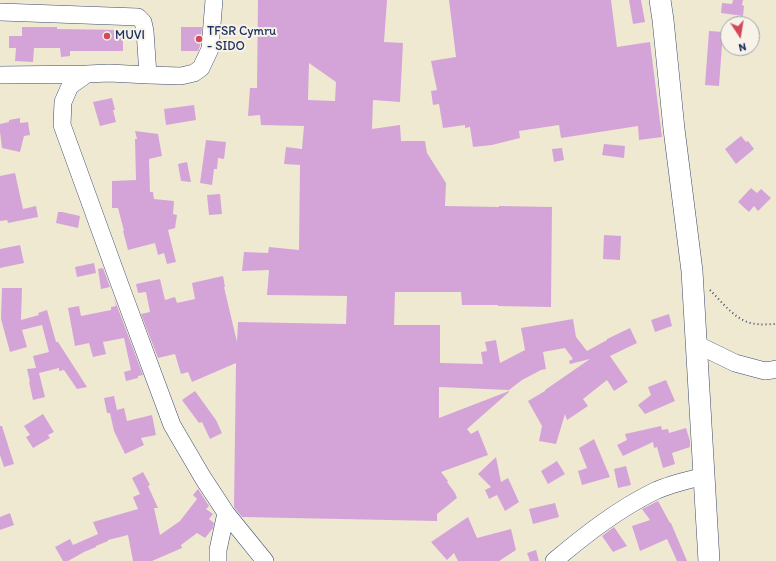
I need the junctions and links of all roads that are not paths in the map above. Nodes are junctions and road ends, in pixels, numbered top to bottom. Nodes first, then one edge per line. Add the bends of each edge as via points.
1 (214, 0) edge
2 (660, 0) edge
3 (0, 12) edge
4 (87, 74) junction
5 (0, 75) edge
6 (148, 75) junction
7 (696, 344) junction
8 (776, 369) edge
9 (704, 476) junction
10 (226, 513) junction
11 (218, 561) edge
12 (265, 561) edge
13 (554, 561) edge
14 (709, 561) edge

1 - 6 street via 210,49 201,68 194,73 181,76
2 - 7 main road via 692,271
3 - 6 street via 138,17 143,22 145,31
4 - 5 street
4 - 6 street
4 - 10 street via 70,86 62,102 62,125 172,425
7 - 8 street via 735,363 765,371
7 - 9 main road
9 - 13 street via 655,491 622,509
9 - 14 main road
10 - 11 street
10 - 12 street

